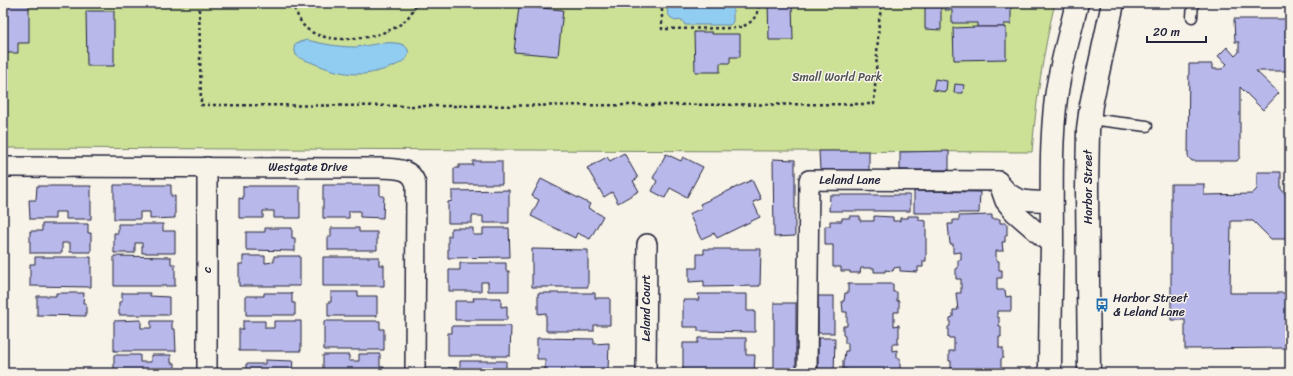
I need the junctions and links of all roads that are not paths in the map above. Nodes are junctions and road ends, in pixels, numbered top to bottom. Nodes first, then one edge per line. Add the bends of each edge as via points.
1 (1076, 3) edge
2 (1113, 3) edge
3 (1193, 3) edge
4 (1192, 17) dead end
5 (1090, 118) junction
6 (1147, 126) dead end
7 (3, 167) edge
8 (207, 167) junction
9 (998, 181) junction
10 (1051, 201) junction
11 (647, 244) dead end
12 (1052, 245) junction
13 (207, 373) edge
14 (415, 373) edge
15 (646, 373) edge
16 (807, 373) edge
17 (1050, 373) edge
18 (1089, 373) edge

1 - 10 street via 1056,96
2 - 5 street, Harbor Street
3 - 4 lane
5 - 6 lane
5 - 18 street, Harbor Street via 1087,156
7 - 8 street, Westgate Drive
8 - 13 street, c
8 - 14 street, Westgate Drive via 380,168 401,169 410,174 415,181 416,190
9 - 10 street via 1008,193 1021,200
9 - 12 street via 1005,201 1014,212
9 - 16 street, Leland Lane via 809,180
10 - 12 street
11 - 15 street, Leland Court
12 - 17 street

